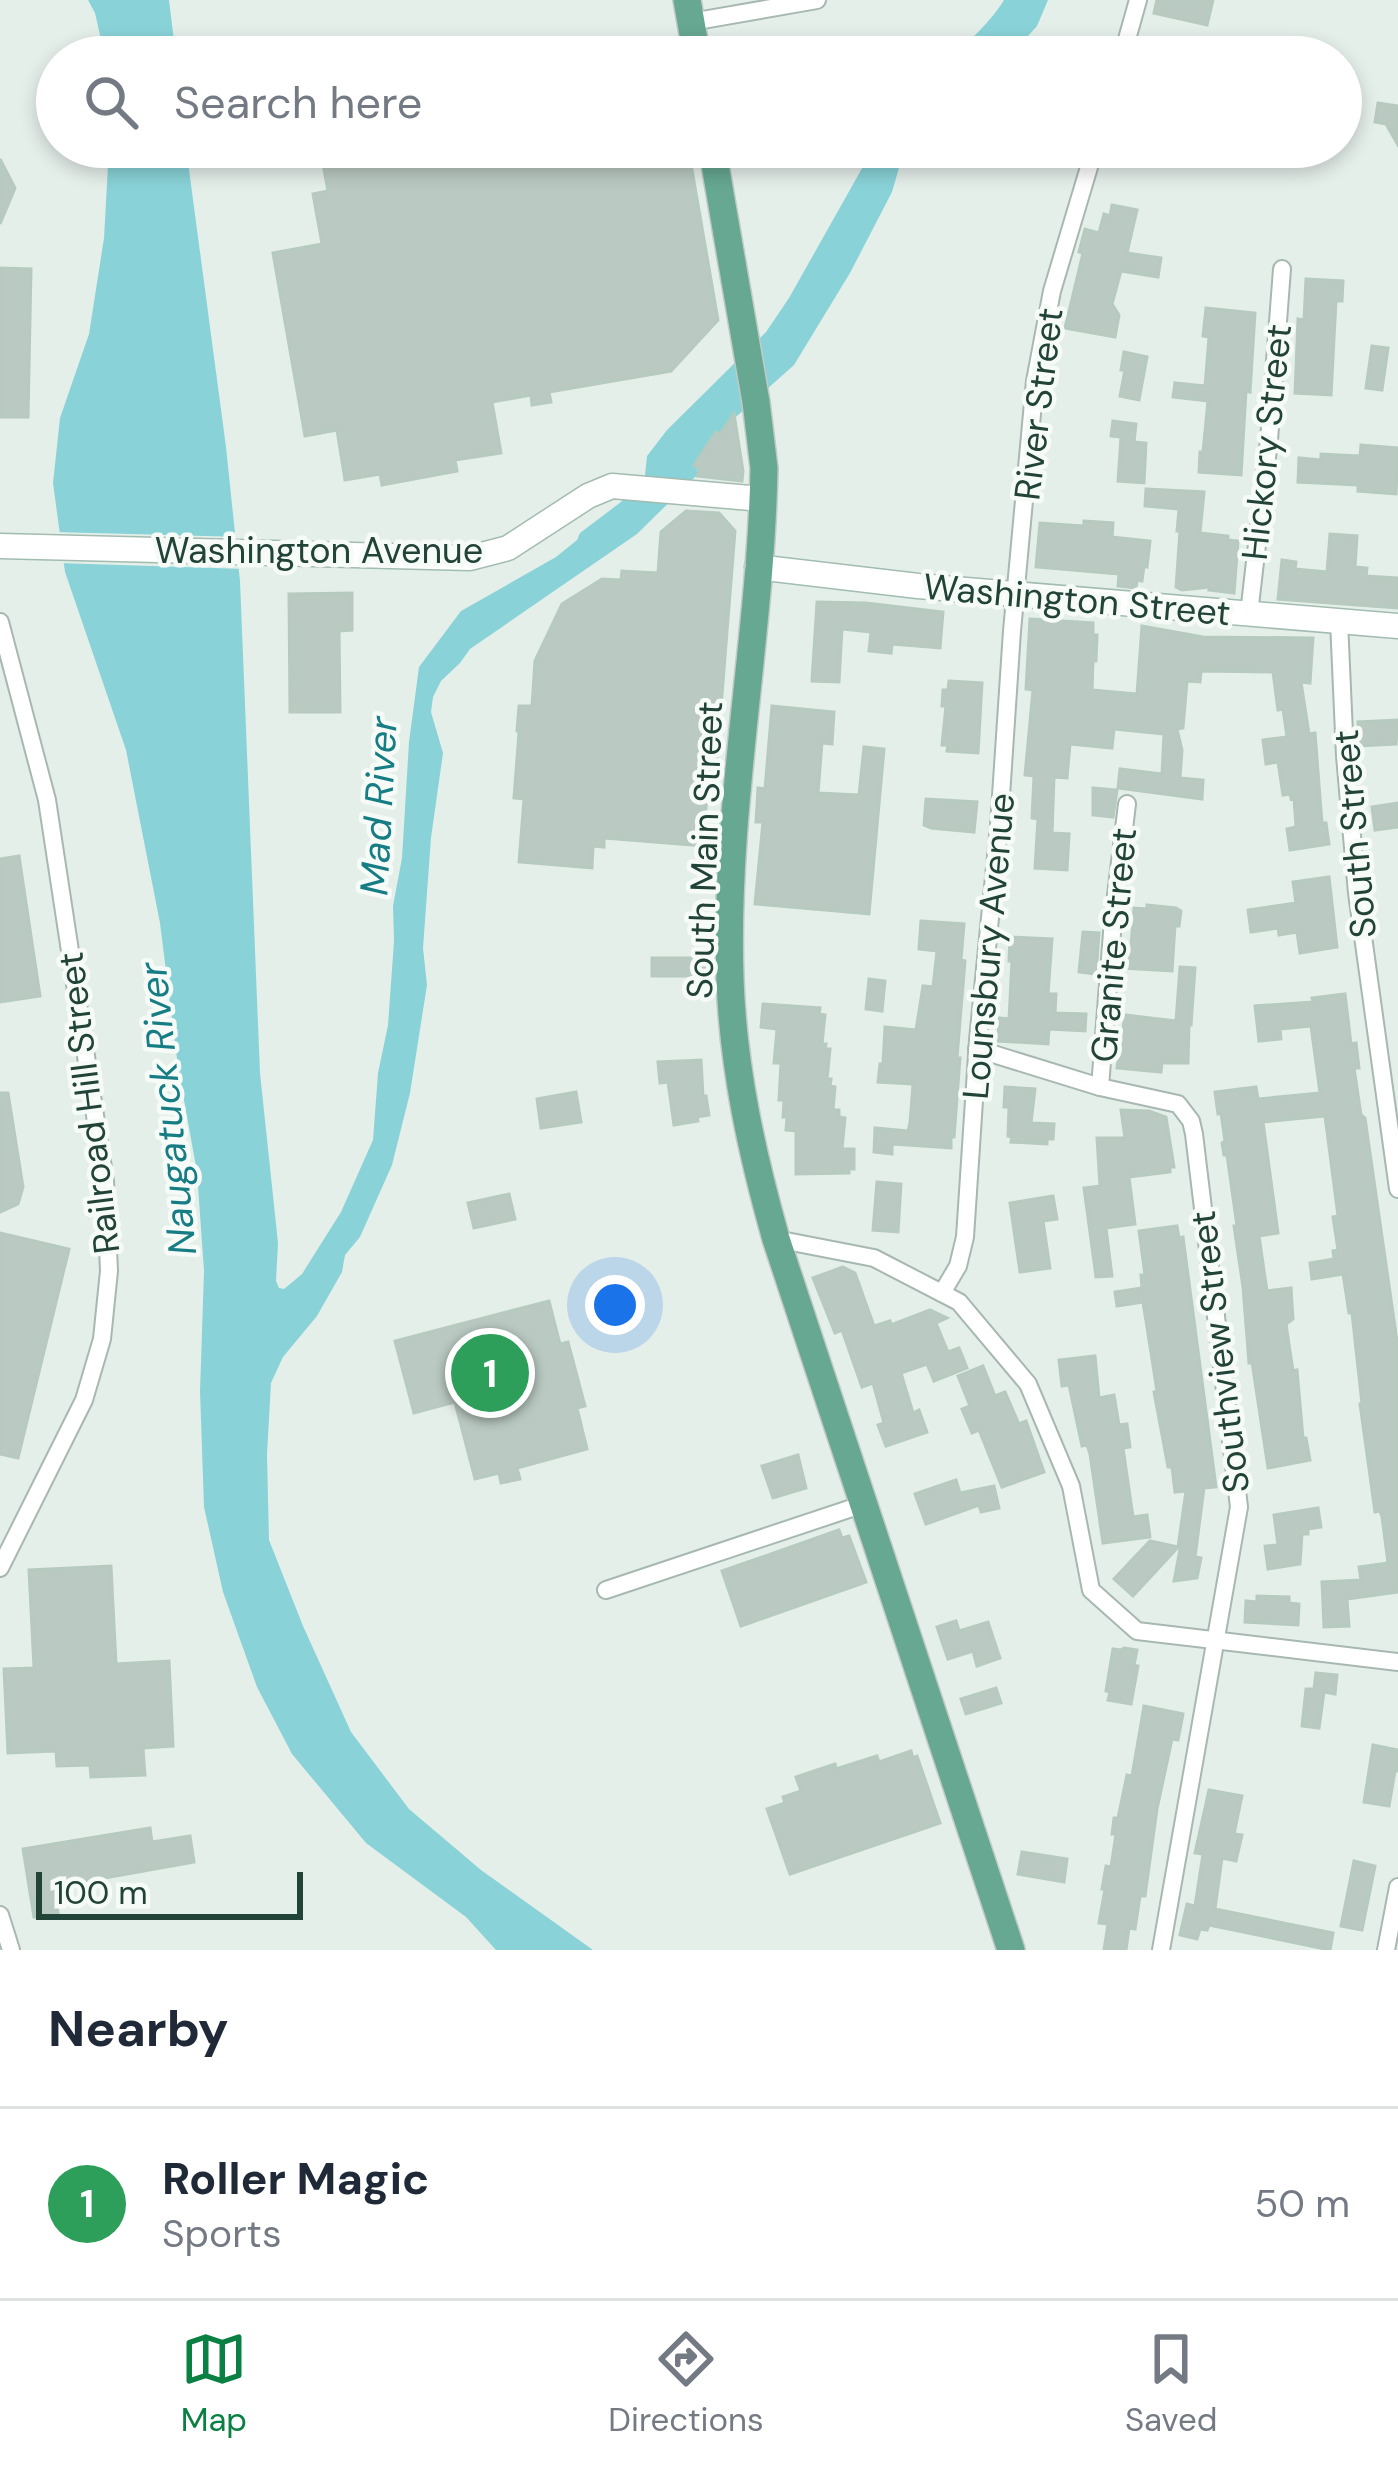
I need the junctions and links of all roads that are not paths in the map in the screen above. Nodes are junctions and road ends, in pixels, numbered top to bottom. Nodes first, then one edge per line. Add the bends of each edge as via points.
1 (817, 0) edge
2 (1138, 0) edge
3 (689, 11) edge
4 (1128, 36) edge
5 (716, 168) edge
6 (1089, 168) edge
7 (1282, 269) dead end
8 (762, 499) junction
9 (12, 546) edge
10 (757, 567) junction
11 (1016, 594) junction
12 (1249, 614) junction
13 (1339, 621) junction
14 (0, 622) edge
15 (1398, 626) edge
16 (1126, 804) dead end
17 (977, 1049) junction
18 (1100, 1087) junction
19 (1398, 1189) edge
20 (776, 1239) junction
21 (942, 1293) junction
22 (864, 1504) junction
23 (0, 1568) edge
24 (606, 1590) dead end
25 (1215, 1640) junction
26 (1398, 1662) edge
27 (1398, 1887) edge
28 (0, 1915) edge
29 (11, 1950) edge
30 (1011, 1950) edge
31 (1161, 1950) edge
32 (1386, 1950) edge

1 - 3 street
2 - 4 street
5 - 8 main road, South Main Street via 756,402
6 - 11 street, River Street via 1039,351
7 - 12 street, Hickory Street
8 - 9 main road, Washington Avenue via 612,485 516,544 454,558
8 - 10 main road, South Main Street
10 - 11 main road, Washington Street
10 - 20 main road, South Main Street via 730,963 747,1124
11 - 12 main road, Washington Street
11 - 17 street, Lounsbury Avenue
12 - 13 main road, Washington Street
13 - 15 main road, Washington Street
13 - 19 street, South Street via 1357,892
14 - 23 street, Railroad Hill Street via 47,800 105,1181 109,1270 102,1339 84,1400
16 - 18 street, Granite Street
17 - 18 street, Southview Street
17 - 21 street, Lounsbury Avenue via 963,1248
18 - 25 street, Southview Street via 1178,1104 1194,1134 1239,1507
20 - 21 street via 874,1258
20 - 22 main road, South Main Street
21 - 25 street via 959,1302 1028,1384 1071,1486 1090,1590 1137,1631
22 - 24 street
22 - 30 main road, South Main Street
25 - 26 street
25 - 31 street, Southview Street
27 - 32 street
28 - 29 street

